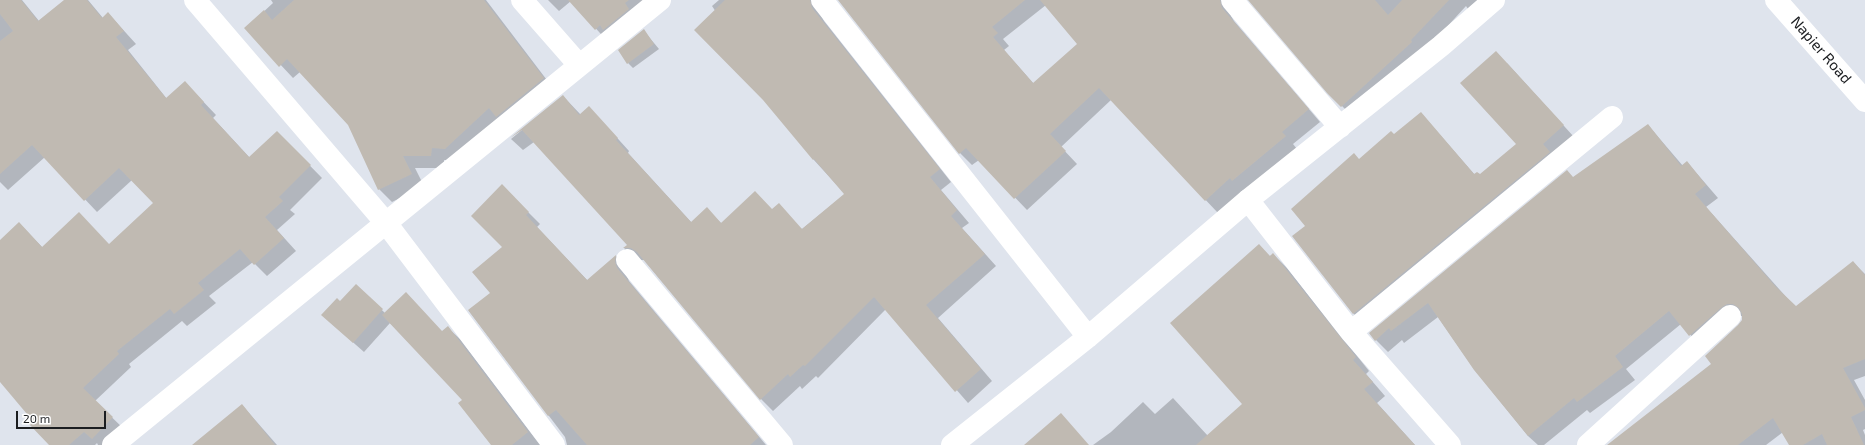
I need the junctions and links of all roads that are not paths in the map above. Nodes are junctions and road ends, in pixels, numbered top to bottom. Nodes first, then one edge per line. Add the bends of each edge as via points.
1 (195, 0) edge
2 (522, 0) edge
3 (660, 0) edge
4 (822, 0) edge
5 (1232, 0) edge
6 (1494, 0) edge
7 (1776, 0) edge
8 (579, 65) junction
9 (1865, 101) edge
10 (1612, 117) dead end
11 (1340, 127) junction
12 (1248, 200) junction
13 (386, 223) junction
14 (627, 260) dead end
15 (1730, 316) dead end
16 (1351, 332) junction
17 (1088, 337) junction
18 (113, 445) edge
19 (554, 445) edge
20 (782, 445) edge
21 (952, 445) edge
22 (1450, 445) edge
23 (1588, 445) edge

1 - 13 street
2 - 8 street
3 - 8 street
4 - 17 street
5 - 11 street
6 - 11 street
7 - 9 street, Napier Road
8 - 13 street
10 - 16 street
11 - 12 street
12 - 16 street
12 - 17 street
13 - 18 street
13 - 19 street
14 - 20 street
15 - 23 street
16 - 22 street
17 - 21 street

